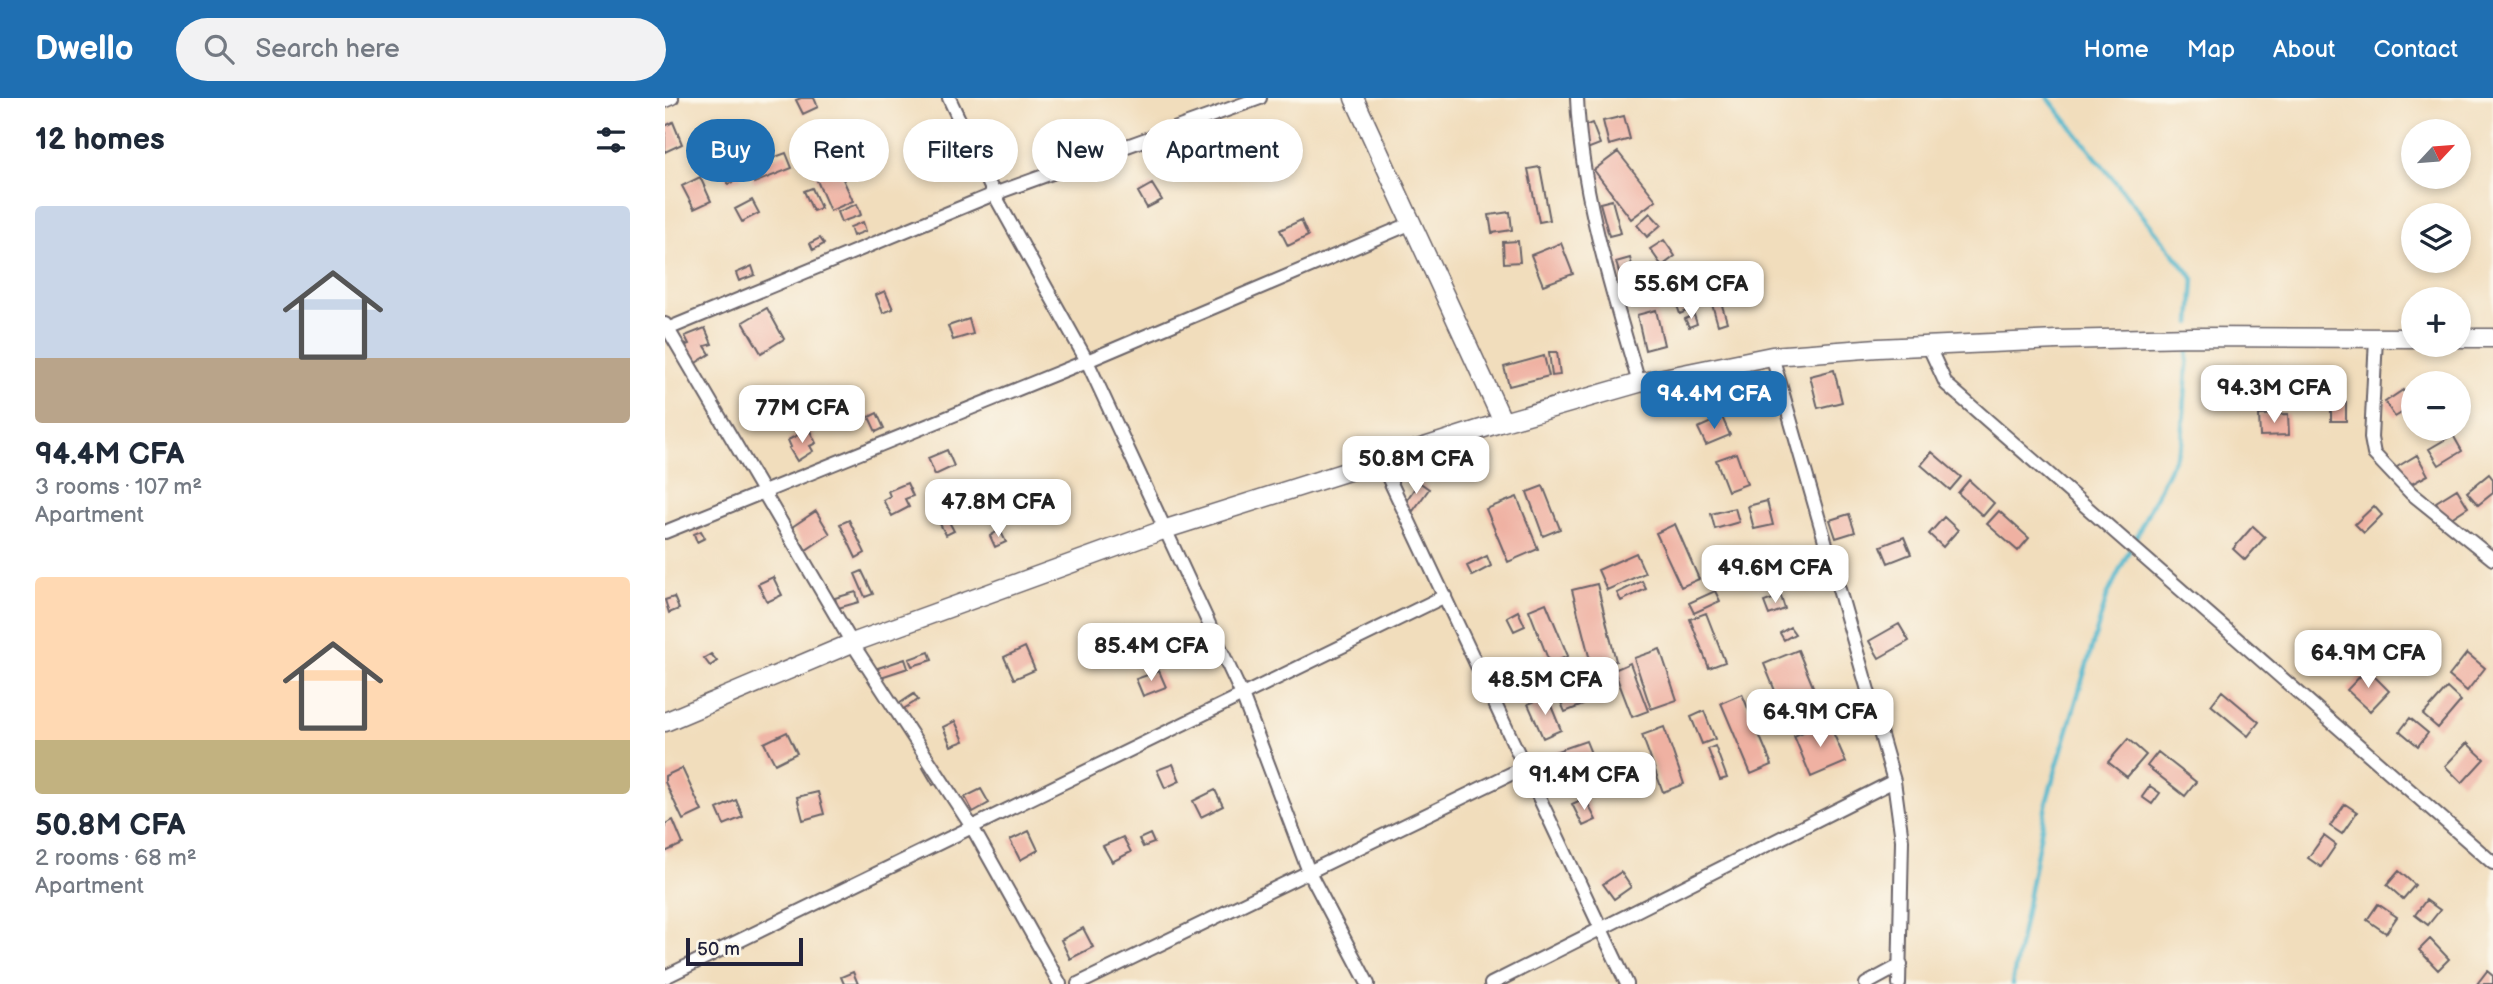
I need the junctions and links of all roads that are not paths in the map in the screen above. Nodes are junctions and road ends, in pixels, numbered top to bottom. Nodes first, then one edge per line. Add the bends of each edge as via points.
1 (672, 98) edge
2 (949, 98) edge
3 (1260, 98) edge
4 (1354, 98) edge
5 (1577, 98) edge
6 (665, 101) edge
7 (995, 194) junction
8 (1412, 223) junction
9 (666, 327) edge
10 (2376, 338) junction
11 (2401, 338) edge
12 (2471, 338) edge
13 (2493, 338) edge
14 (1928, 345) junction
15 (1772, 356) junction
16 (1087, 361) junction
17 (1639, 383) junction
18 (1503, 422) junction
19 (1381, 462) junction
20 (763, 492) junction
21 (1166, 529) junction
22 (665, 532) edge
23 (2493, 559) edge
24 (1444, 596) junction
25 (852, 643) junction
26 (1243, 695) junction
27 (665, 722) edge
28 (1525, 767) junction
29 (1894, 781) junction
30 (972, 827) junction
31 (2493, 863) edge
32 (1309, 872) junction
33 (1602, 930) junction
34 (1901, 965) junction
35 (665, 977) edge
36 (1060, 984) edge
37 (1078, 984) edge
38 (1368, 984) edge
39 (1491, 984) edge
40 (1627, 984) edge
41 (1866, 984) edge
42 (1899, 984) edge

1 - 6 street
2 - 7 street
3 - 7 street
4 - 8 main road
5 - 17 street via 1579,144 1604,264
7 - 9 street
7 - 16 street
8 - 16 street
8 - 18 main road
9 - 20 street
10 - 11 main road
10 - 14 main road
10 - 23 street via 2374,454 2411,493
12 - 13 main road
14 - 15 main road
14 - 31 street via 1946,384
15 - 17 main road
15 - 29 street
16 - 20 street
16 - 21 street
17 - 18 main road
18 - 19 main road
19 - 21 main road
19 - 24 street
20 - 22 street
20 - 25 street
21 - 25 main road
21 - 26 street
24 - 26 street
24 - 28 street
25 - 27 main road
25 - 30 street
26 - 30 street
26 - 32 street
28 - 32 street
28 - 33 street
29 - 33 street
29 - 34 street via 1902,840
30 - 35 street
30 - 36 street
32 - 37 street
32 - 38 street
33 - 39 street
33 - 40 street
34 - 41 street
34 - 42 street

